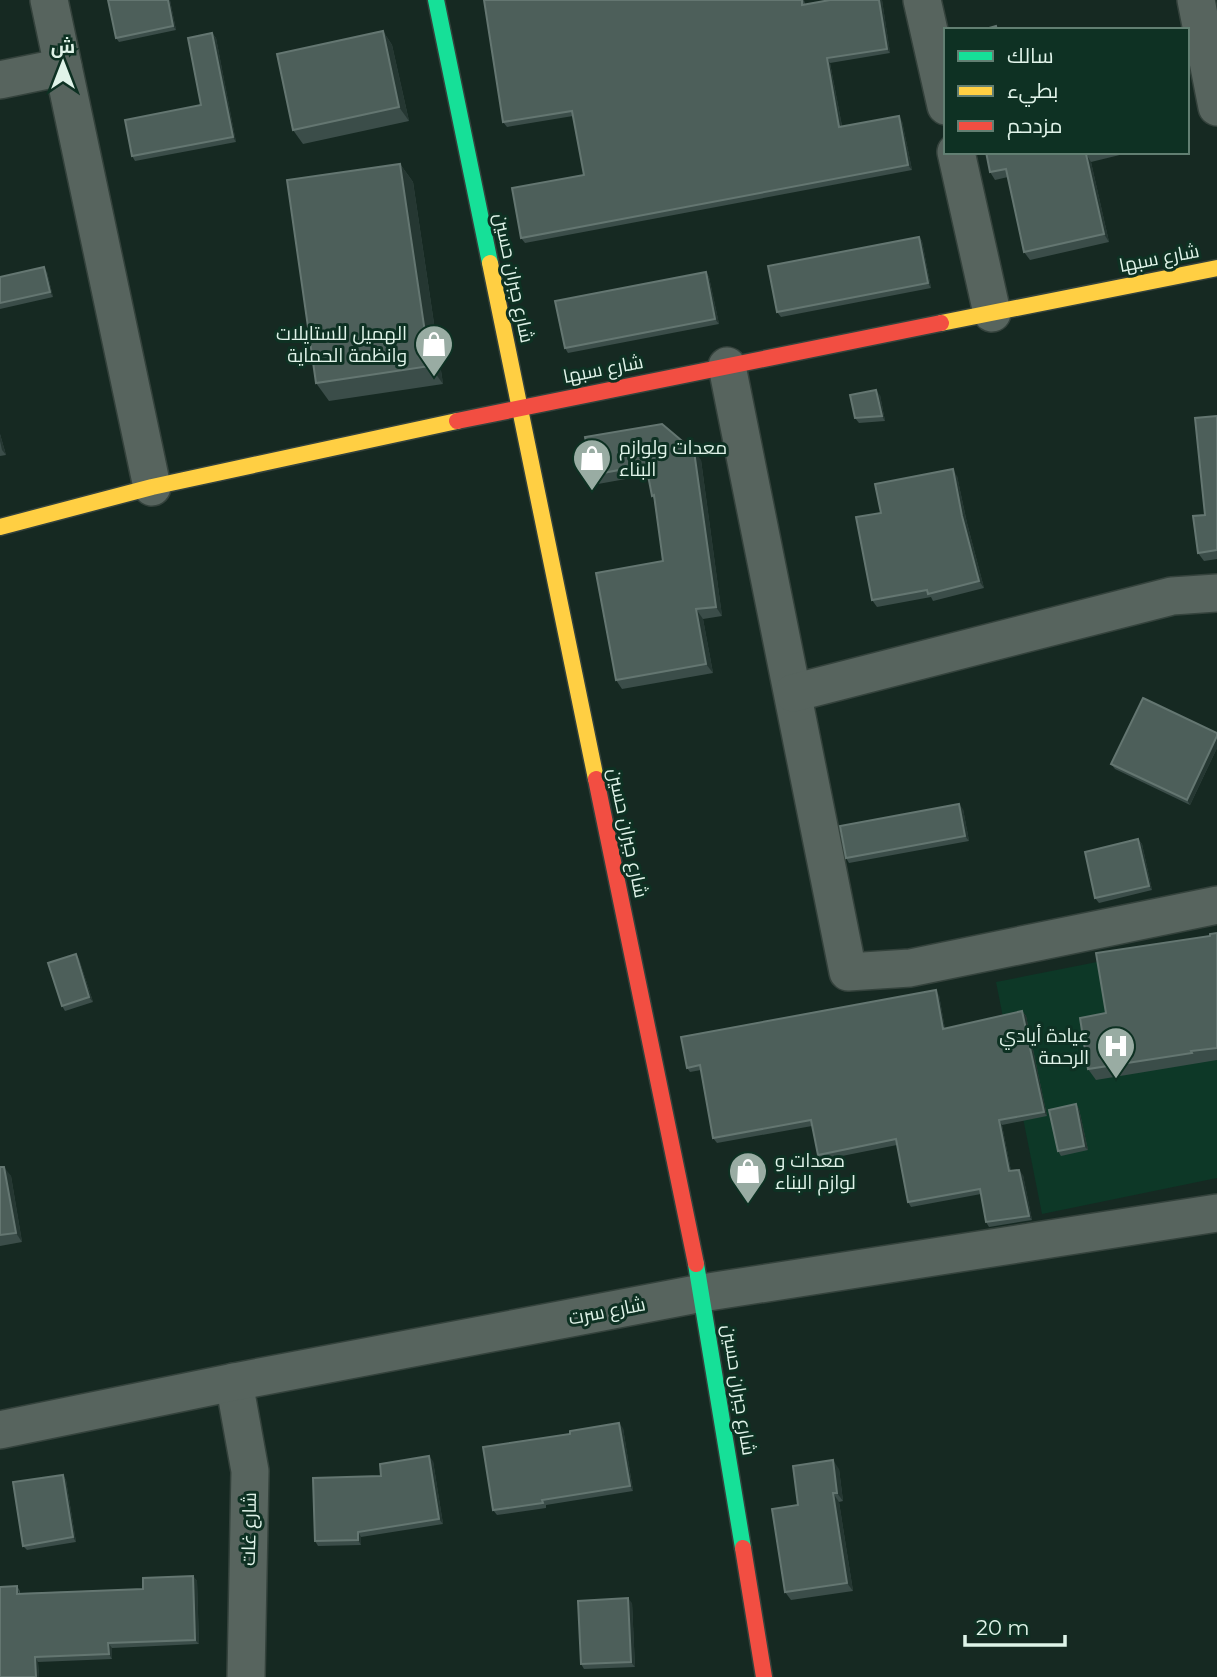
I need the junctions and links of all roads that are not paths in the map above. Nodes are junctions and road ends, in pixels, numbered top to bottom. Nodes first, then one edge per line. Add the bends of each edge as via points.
1 (49, 0) edge
2 (424, 0) edge
3 (436, 0) edge
4 (922, 0) edge
5 (1196, 0) edge
6 (63, 67) junction
7 (450, 71) junction
8 (0, 80) edge
9 (944, 97) edge
10 (1217, 107) edge
11 (956, 154) edge
12 (1217, 268) edge
13 (992, 313) junction
14 (727, 366) junction
15 (519, 407) junction
16 (152, 487) junction
17 (0, 527) edge
18 (1217, 593) edge
19 (793, 693) junction
20 (1217, 905) edge
21 (1217, 1213) edge
22 (702, 1293) junction
23 (234, 1382) junction
24 (0, 1430) edge
25 (246, 1677) edge
26 (764, 1677) edge

1 - 6 street
2 - 7 main road
3 - 7 main road, شارع جبران حسين
4 - 9 street
5 - 10 street
6 - 8 street
6 - 16 street
7 - 15 main road, شارع جبران حسين
11 - 13 street
12 - 13 main road, شارع سبها
13 - 14 main road, شارع سبها
14 - 15 main road, شارع سبها
14 - 19 street
15 - 16 main road, شارع سبها
15 - 22 main road, شارع جبران حسين
16 - 17 main road, شارع سبها
18 - 19 street via 1172,596
19 - 20 street via 848,972 910,968
21 - 22 street, شارع سرت
22 - 23 street, شارع سرت
22 - 26 main road, شارع جبران حسين
23 - 24 street, شارع سرت
23 - 25 street, شارع غات via 250,1471

